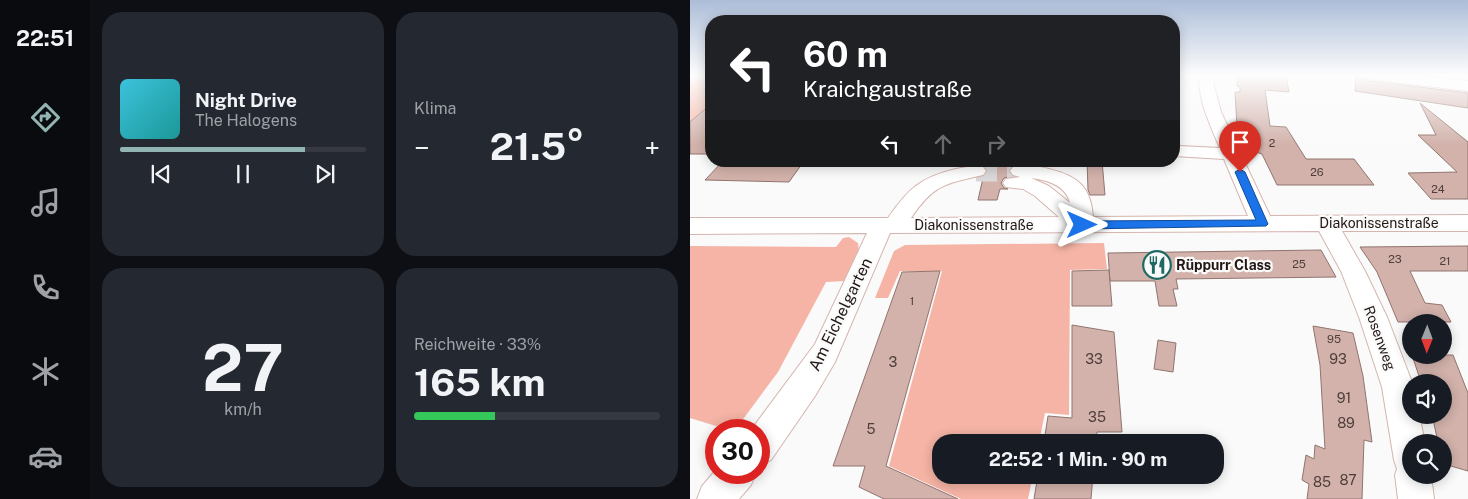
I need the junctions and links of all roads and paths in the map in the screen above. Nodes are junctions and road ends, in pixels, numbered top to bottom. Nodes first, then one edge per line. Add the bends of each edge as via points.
1 (1209, 98) edge
2 (1180, 152) edge
3 (1232, 154) junction
4 (979, 177) tunnel mouth
5 (1016, 177) tunnel mouth
6 (1326, 223) junction
7 (1468, 223) edge
8 (1262, 224) junction
9 (888, 225) junction
10 (1082, 225) junction
11 (690, 226) edge
12 (770, 433) edge
13 (1406, 434) edge
14 (727, 484) edge
15 (1414, 484) edge
16 (714, 499) edge
17 (1416, 499) edge

1 - 3 street
2 - 3 street
3 - 8 street
4 - 9 street via 940,194
5 - 10 street via 1042,191
6 - 7 street, Diakonissenstraße
6 - 8 street, Diakonissenstraße
6 - 13 street, Rosenweg via 1353,271 1385,352 1398,387
8 - 10 street, Diakonissenstraße
9 - 10 street, Diakonissenstraße
9 - 11 street, Diakonissenstraße
9 - 12 street, Am Eichelgarten via 825,353
14 - 16 street
15 - 17 street

